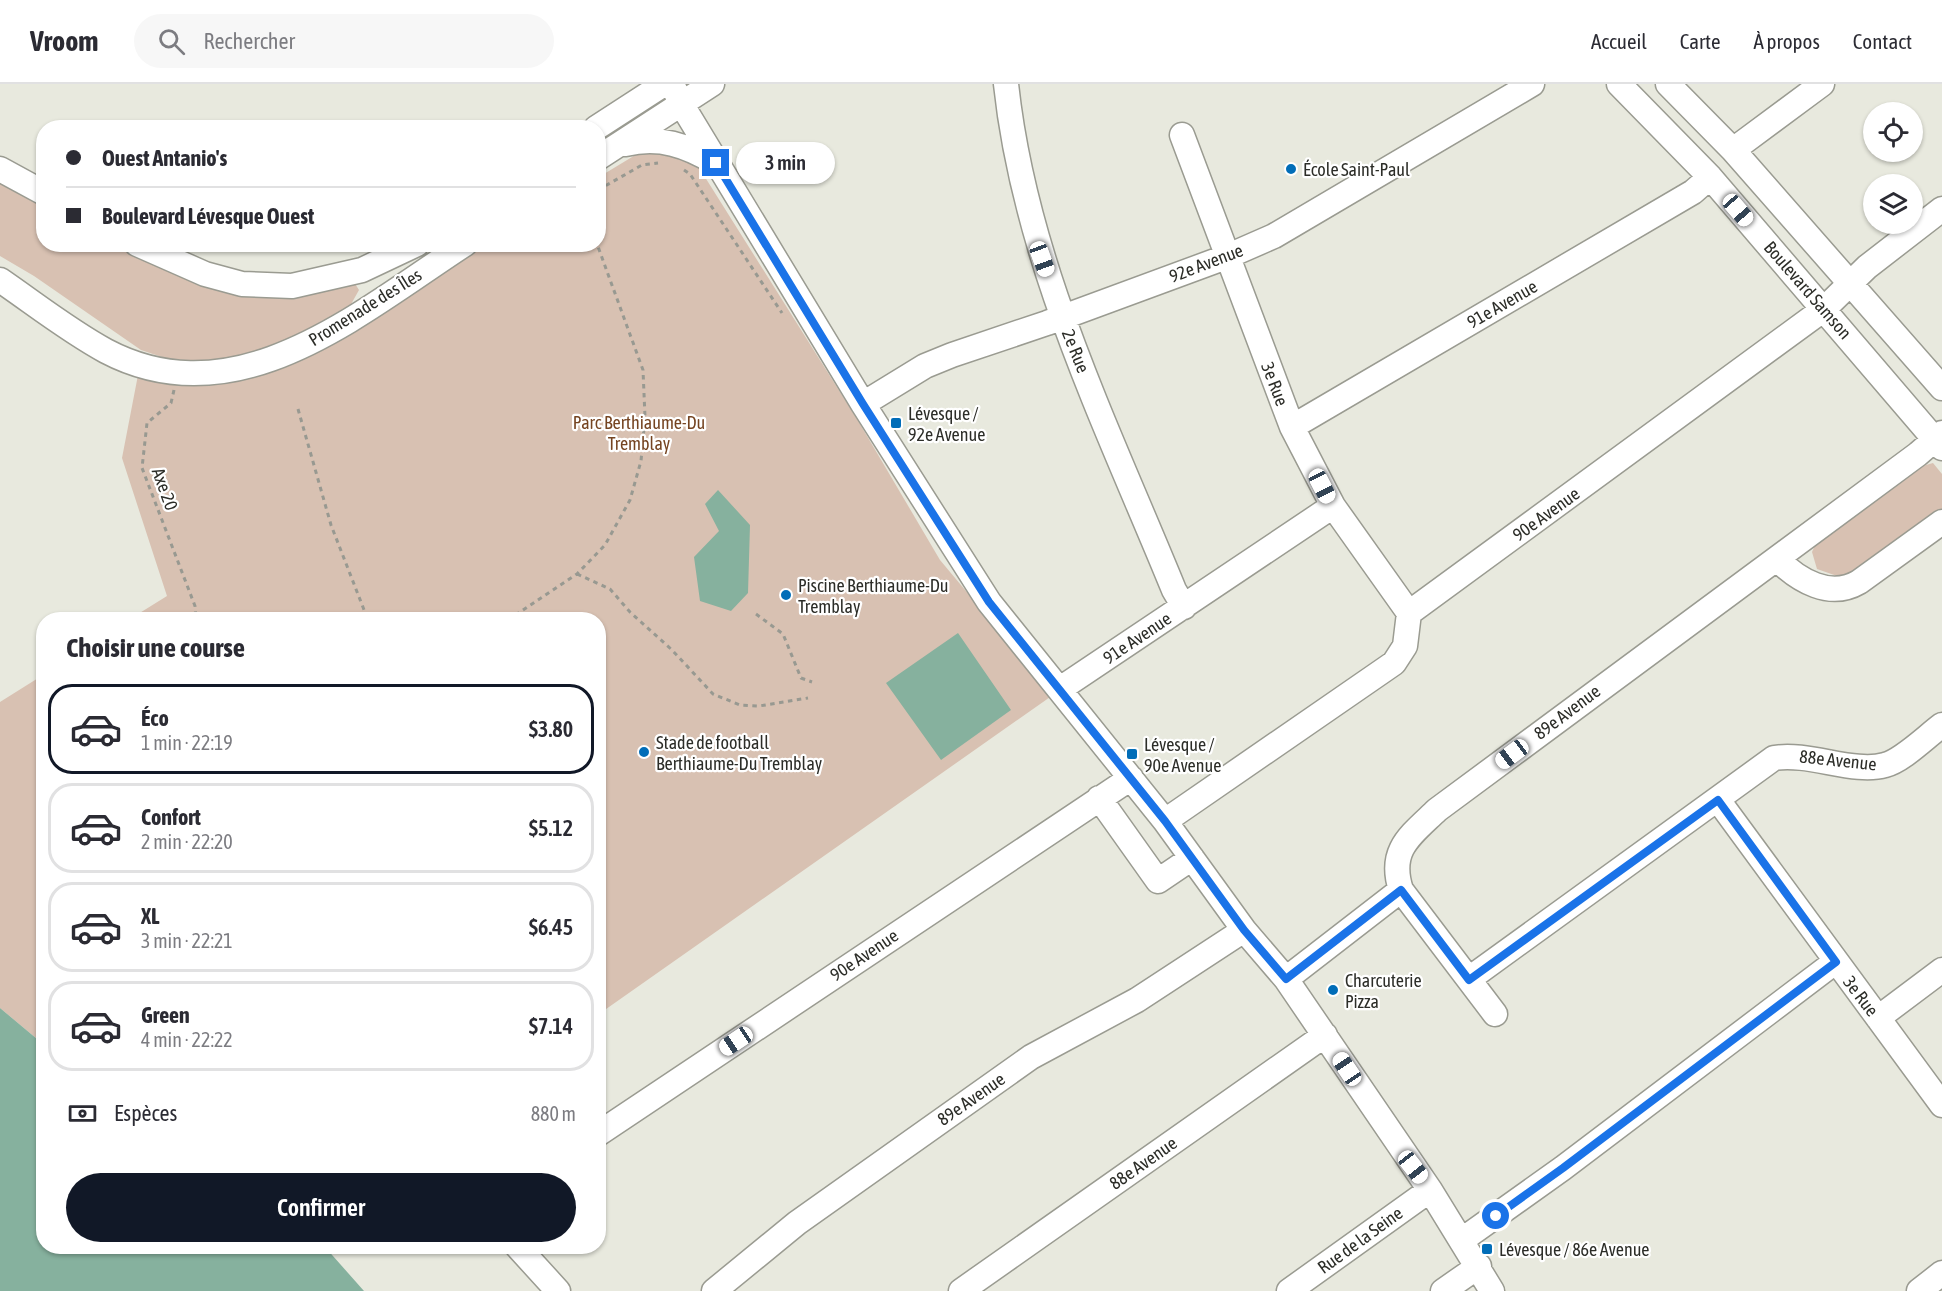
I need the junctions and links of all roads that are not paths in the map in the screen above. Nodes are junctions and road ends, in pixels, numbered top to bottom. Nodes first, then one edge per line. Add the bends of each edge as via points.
1 (664, 84) edge
2 (712, 84) edge
3 (1006, 84) edge
4 (1532, 84) edge
5 (1619, 84) edge
6 (1668, 84) edge
7 (1822, 84) edge
8 (677, 94) edge
9 (606, 122) edge
10 (1182, 135) dead end
11 (1733, 150) junction
12 (608, 152) edge
13 (716, 163) junction
14 (0, 169) edge
15 (1710, 177) junction
16 (36, 189) edge
17 (1942, 209) edge
18 (155, 252) edge
19 (400, 252) edge
20 (453, 252) edge
21 (1226, 257) junction
22 (0, 280) edge
23 (1852, 284) junction
24 (1824, 309) junction
25 (1063, 317) junction
26 (1942, 388) edge
27 (863, 404) junction
28 (1292, 427) junction
29 (1940, 440) edge
30 (1333, 506) junction
31 (1942, 522) edge
32 (1778, 559) junction
33 (1184, 606) junction
34 (1409, 613) junction
35 (1060, 689) junction
36 (1942, 725) edge
37 (1131, 778) junction
38 (1099, 798) junction
39 (1718, 800) junction
40 (1165, 821) junction
41 (1192, 858) junction
42 (1401, 890) junction
43 (1244, 930) junction
44 (1836, 962) junction
45 (1942, 970) edge
46 (1286, 979) junction
47 (1469, 980) junction
48 (1495, 1014) dead end
49 (1878, 1018) junction
50 (1325, 1035) junction
51 (1942, 1105) edge
52 (606, 1129) edge
53 (1430, 1190) junction
54 (1462, 1240) junction
55 (524, 1254) edge
56 (1479, 1266) junction
57 (1942, 1273) edge
58 (558, 1291) edge
59 (714, 1291) edge
60 (961, 1291) edge
61 (1289, 1291) edge
62 (1443, 1291) edge
63 (1492, 1291) edge
64 (1919, 1291) edge

1 - 9 street
2 - 8 street
3 - 25 street, 2e Rue via 1022,183 1042,259
4 - 21 street, 92e Avenue via 1274,236
5 - 15 street, Boulevard Samson
6 - 11 street, Boulevard Samson
7 - 11 street
8 - 12 street
8 - 13 street
10 - 21 street, 3e Rue
11 - 23 street, Boulevard Samson
12 - 13 street via 656,140 670,141
13 - 27 street
14 - 16 street
15 - 24 street, Boulevard Samson
15 - 28 street, 91e Avenue via 1693,192
17 - 23 street, 90e Avenue via 1867,267
18 - 19 street, Promenade des Îles via 205,274 242,284 292,286 362,270
20 - 22 street, Promenade des Îles via 321,337 268,362 222,373 178,374 133,363 106,351
21 - 25 street, 92e Avenue
21 - 28 street, 3e Rue
23 - 24 street, 90e Avenue
23 - 26 street, Boulevard Samson
24 - 29 street, Boulevard Samson
24 - 34 street, 90e Avenue
25 - 27 street, 92e Avenue via 934,362
25 - 33 street, 2e Rue via 1174,590
27 - 35 street via 989,602
28 - 30 street, 3e Rue
29 - 32 street, 89e Avenue
30 - 33 street, 91e Avenue
30 - 34 street, 3e Rue
31 - 32 street via 1845,589 1818,586
32 - 42 street, 89e Avenue via 1437,810 1397,856 1395,872
33 - 35 street, 91e Avenue
34 - 40 street via 1405,646 1394,663
35 - 37 street
36 - 39 street, 88e Avenue via 1887,765 1866,766 1790,755 1774,758
37 - 38 street, 90e Avenue
37 - 40 street
38 - 41 street via 1158,881
38 - 52 street, 90e Avenue
39 - 44 street, 3e Rue
39 - 47 street, 88e Avenue
40 - 41 street
41 - 43 street
42 - 46 street
42 - 47 street
43 - 46 street
43 - 59 street, 89e Avenue via 1137,1000 1031,1057 797,1223
44 - 49 street, 3e Rue
44 - 54 street
45 - 49 street
46 - 50 street
47 - 48 street
49 - 51 street, 3e Rue
50 - 53 street
50 - 60 street, 88e Avenue
53 - 54 street
53 - 61 street, Rue de la Seine
54 - 56 street
55 - 58 street
56 - 62 street
56 - 63 street
57 - 64 street

